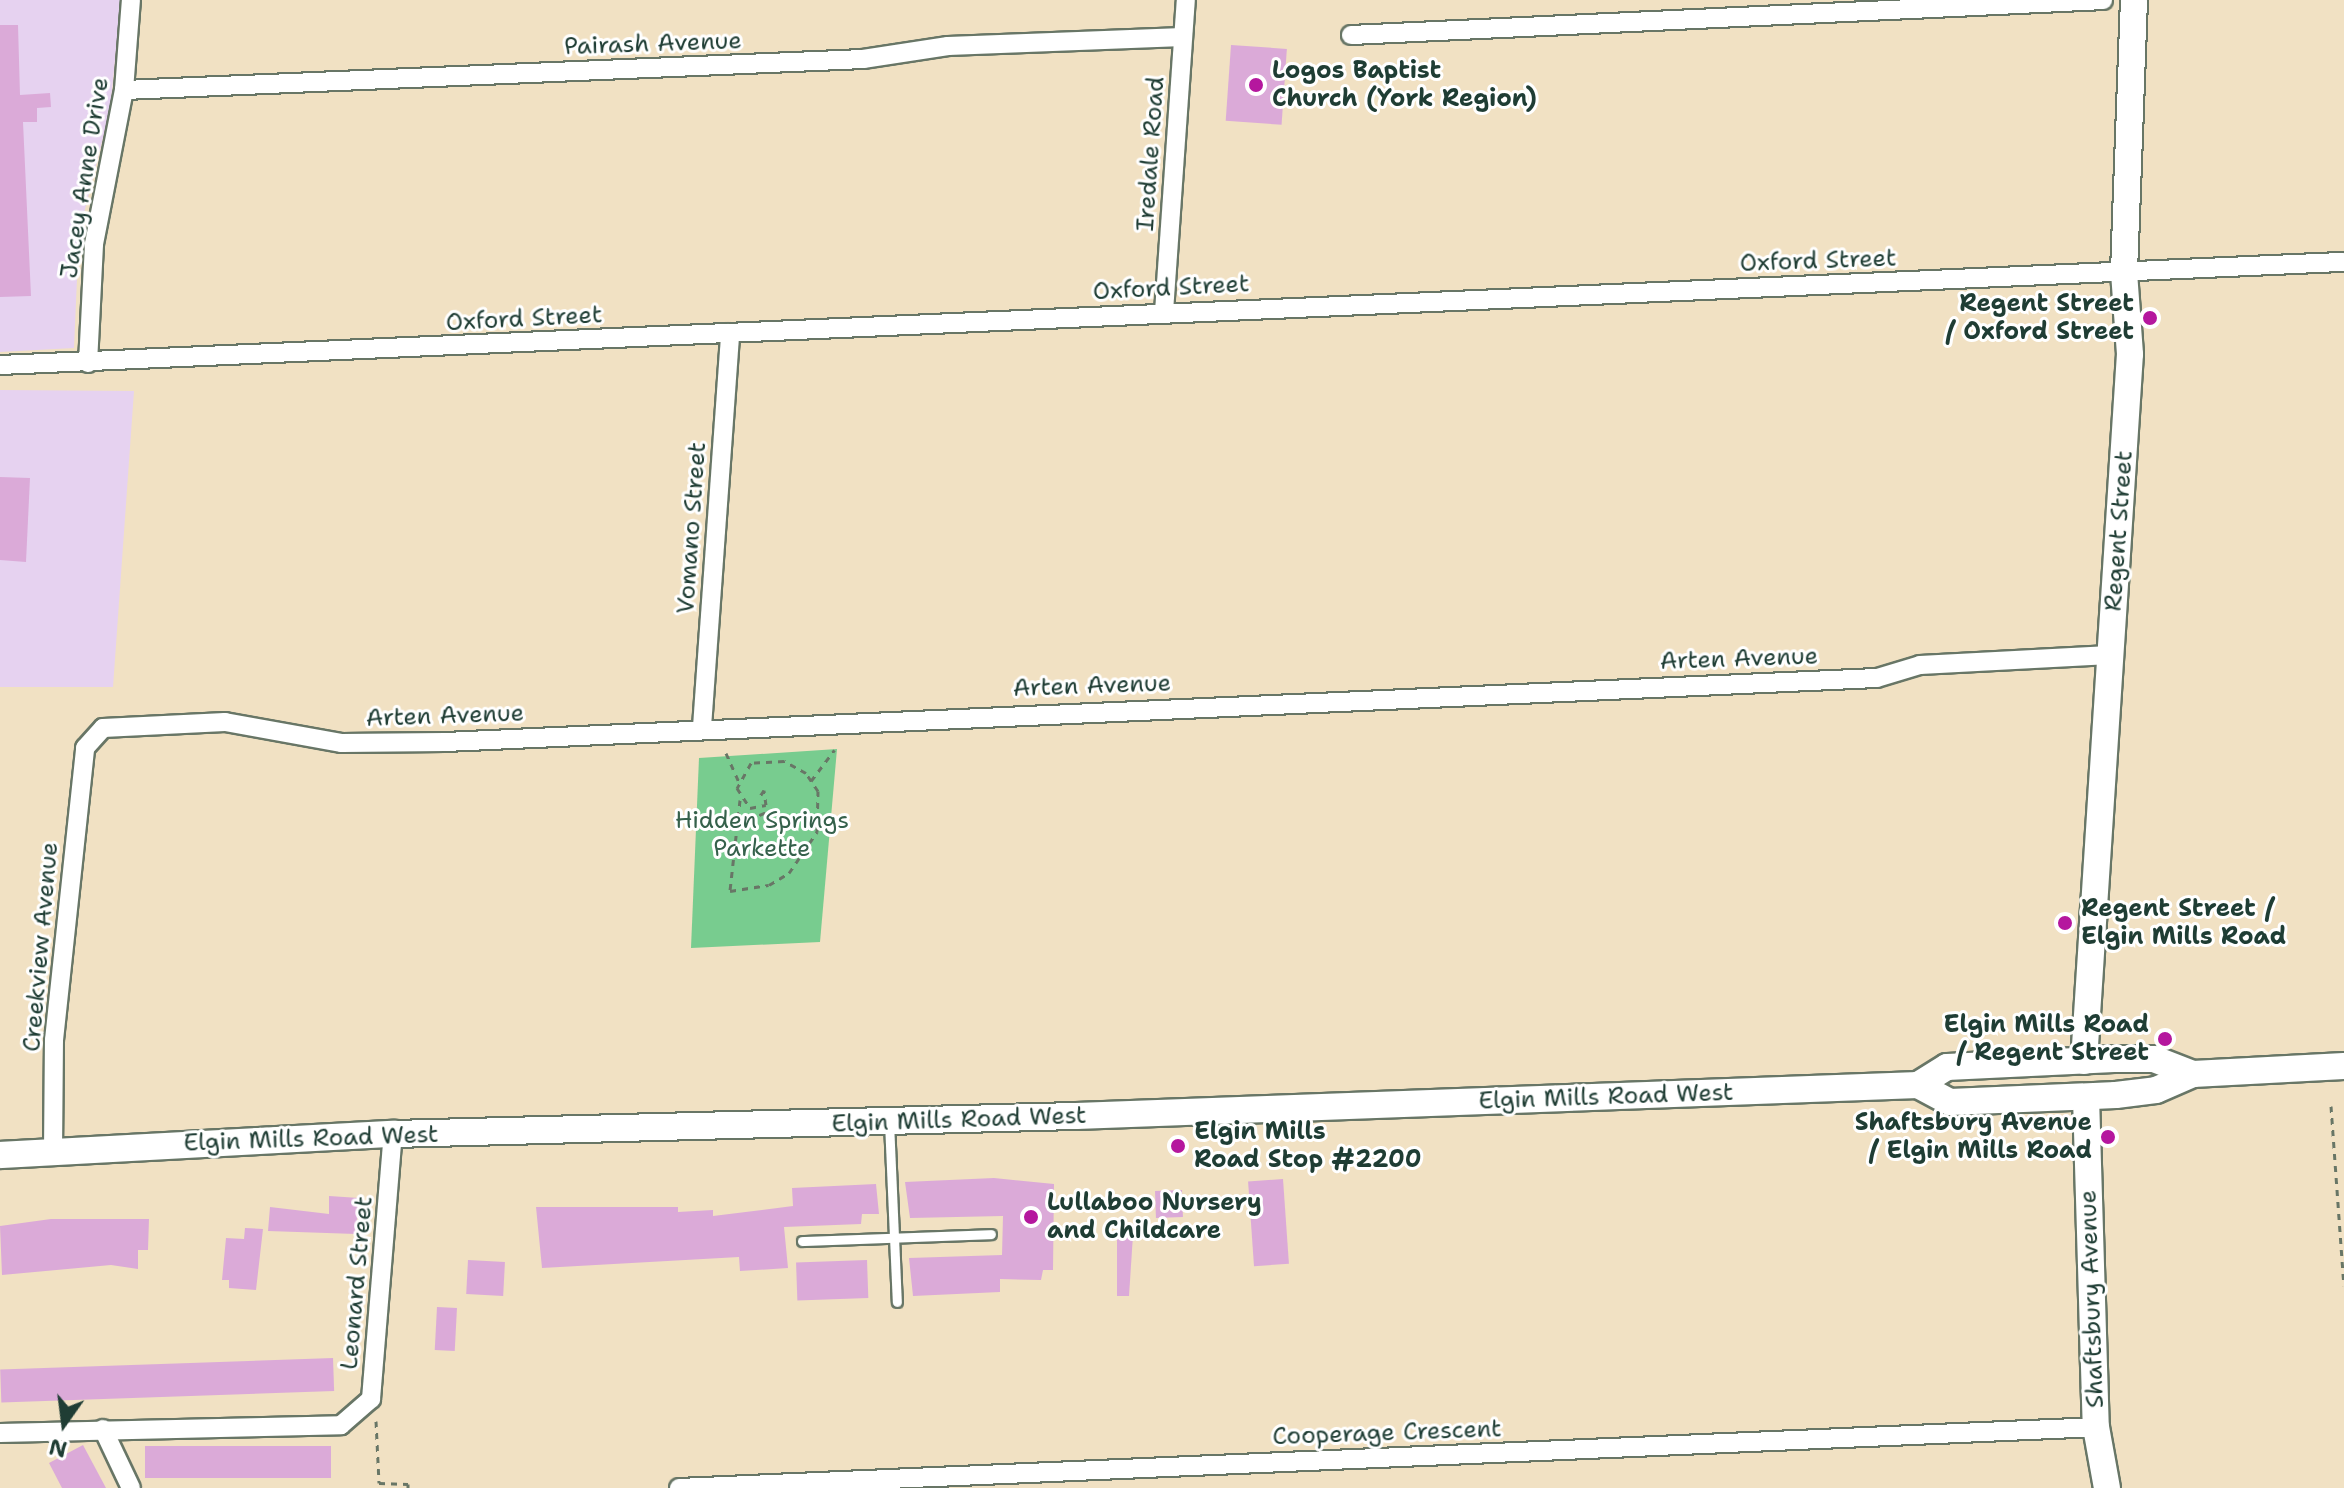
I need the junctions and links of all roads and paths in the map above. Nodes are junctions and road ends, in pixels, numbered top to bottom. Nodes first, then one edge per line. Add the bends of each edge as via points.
1 (131, 0) edge
2 (1186, 0) edge
3 (2103, 0) edge
4 (2134, 0) edge
5 (1719, 8) edge
6 (1351, 35) dead end
7 (1183, 37) junction
8 (124, 90) junction
9 (2344, 262) edge
10 (2124, 272) junction
11 (1164, 312) junction
12 (730, 333) junction
13 (88, 363) junction
14 (0, 365) edge
15 (2110, 655) junction
16 (702, 727) junction
17 (85, 748) joint
18 (834, 750) dead end
19 (726, 753) dead end
20 (811, 781) junction
21 (739, 782) junction
22 (759, 798) dead end
23 (740, 800) junction
24 (737, 824) junction
25 (819, 825) junction
26 (2084, 1061) junction
27 (2344, 1066) edge
28 (2193, 1074) junction
29 (1918, 1085) junction
30 (2086, 1097) junction
31 (2331, 1106) dead end
32 (889, 1122) junction
33 (393, 1134) junction
34 (53, 1152) junction
35 (0, 1155) edge
36 (991, 1234) dead end
37 (894, 1236) junction
38 (802, 1241) dead end
39 (2344, 1286) edge
40 (897, 1302) dead end
41 (371, 1399) junction
42 (2096, 1427) junction
43 (103, 1429) junction
44 (0, 1433) edge
45 (131, 1488) edge
46 (408, 1488) edge
47 (679, 1488) edge
48 (2107, 1488) edge

1 - 8 street, Jacey Anne Drive
2 - 7 street, Iredale Road
3 - 5 street
4 - 10 main road, Regent Street
5 - 6 street
7 - 8 street, Pairash Avenue via 948,46 863,59
7 - 11 street, Iredale Road
8 - 13 street, Jacey Anne Drive via 94,244
9 - 10 street, Oxford Street
10 - 11 street, Oxford Street
10 - 15 main road, Regent Street via 2130,354
11 - 12 street, Oxford Street
12 - 13 street, Oxford Street
12 - 16 street, Vomano Street
13 - 14 street, Oxford Street
15 - 16 street, Arten Avenue via 1920,665 1877,678
15 - 26 main road, Regent Street
16 - 17 street, Arten Avenue via 342,743 225,722 103,728
17 - 34 street, Creekview Avenue via 54,1040
18 - 20 path
19 - 21 path
20 - 21 path via 784,761 767,759 751,763
20 - 25 path via 818,791
21 - 23 path
22 - 23 path via 764,790 768,798 760,808
23 - 24 path
24 - 25 path via 770,811
24 - 25 path via 730,891 769,885 789,873
26 - 28 main road, Elgin Mills Road West via 2154,1059
26 - 29 main road, Elgin Mills Road West via 1947,1067
26 - 30 street, Shaftsbury Avenue
27 - 28 main road, Elgin Mills Road West
28 - 30 main road, Elgin Mills Road West via 2156,1090
29 - 30 main road, Elgin Mills Road West via 1950,1102
29 - 32 main road, Elgin Mills Road West
30 - 42 main road, Shaftsbury Avenue
31 - 39 path
32 - 33 main road, Elgin Mills Road West
32 - 37 lane
33 - 34 main road, Elgin Mills Road West
33 - 41 street, Leonard Street
34 - 35 main road, Elgin Mills Road West
36 - 37 lane
37 - 38 lane
37 - 40 lane
41 - 43 street, Leonard Street via 341,1425
41 - 46 path via 380,1439 379,1483
42 - 47 street, Cooperage Crescent
42 - 48 main road, Shaftsbury Avenue
43 - 44 street, Leonard Street
43 - 45 street

